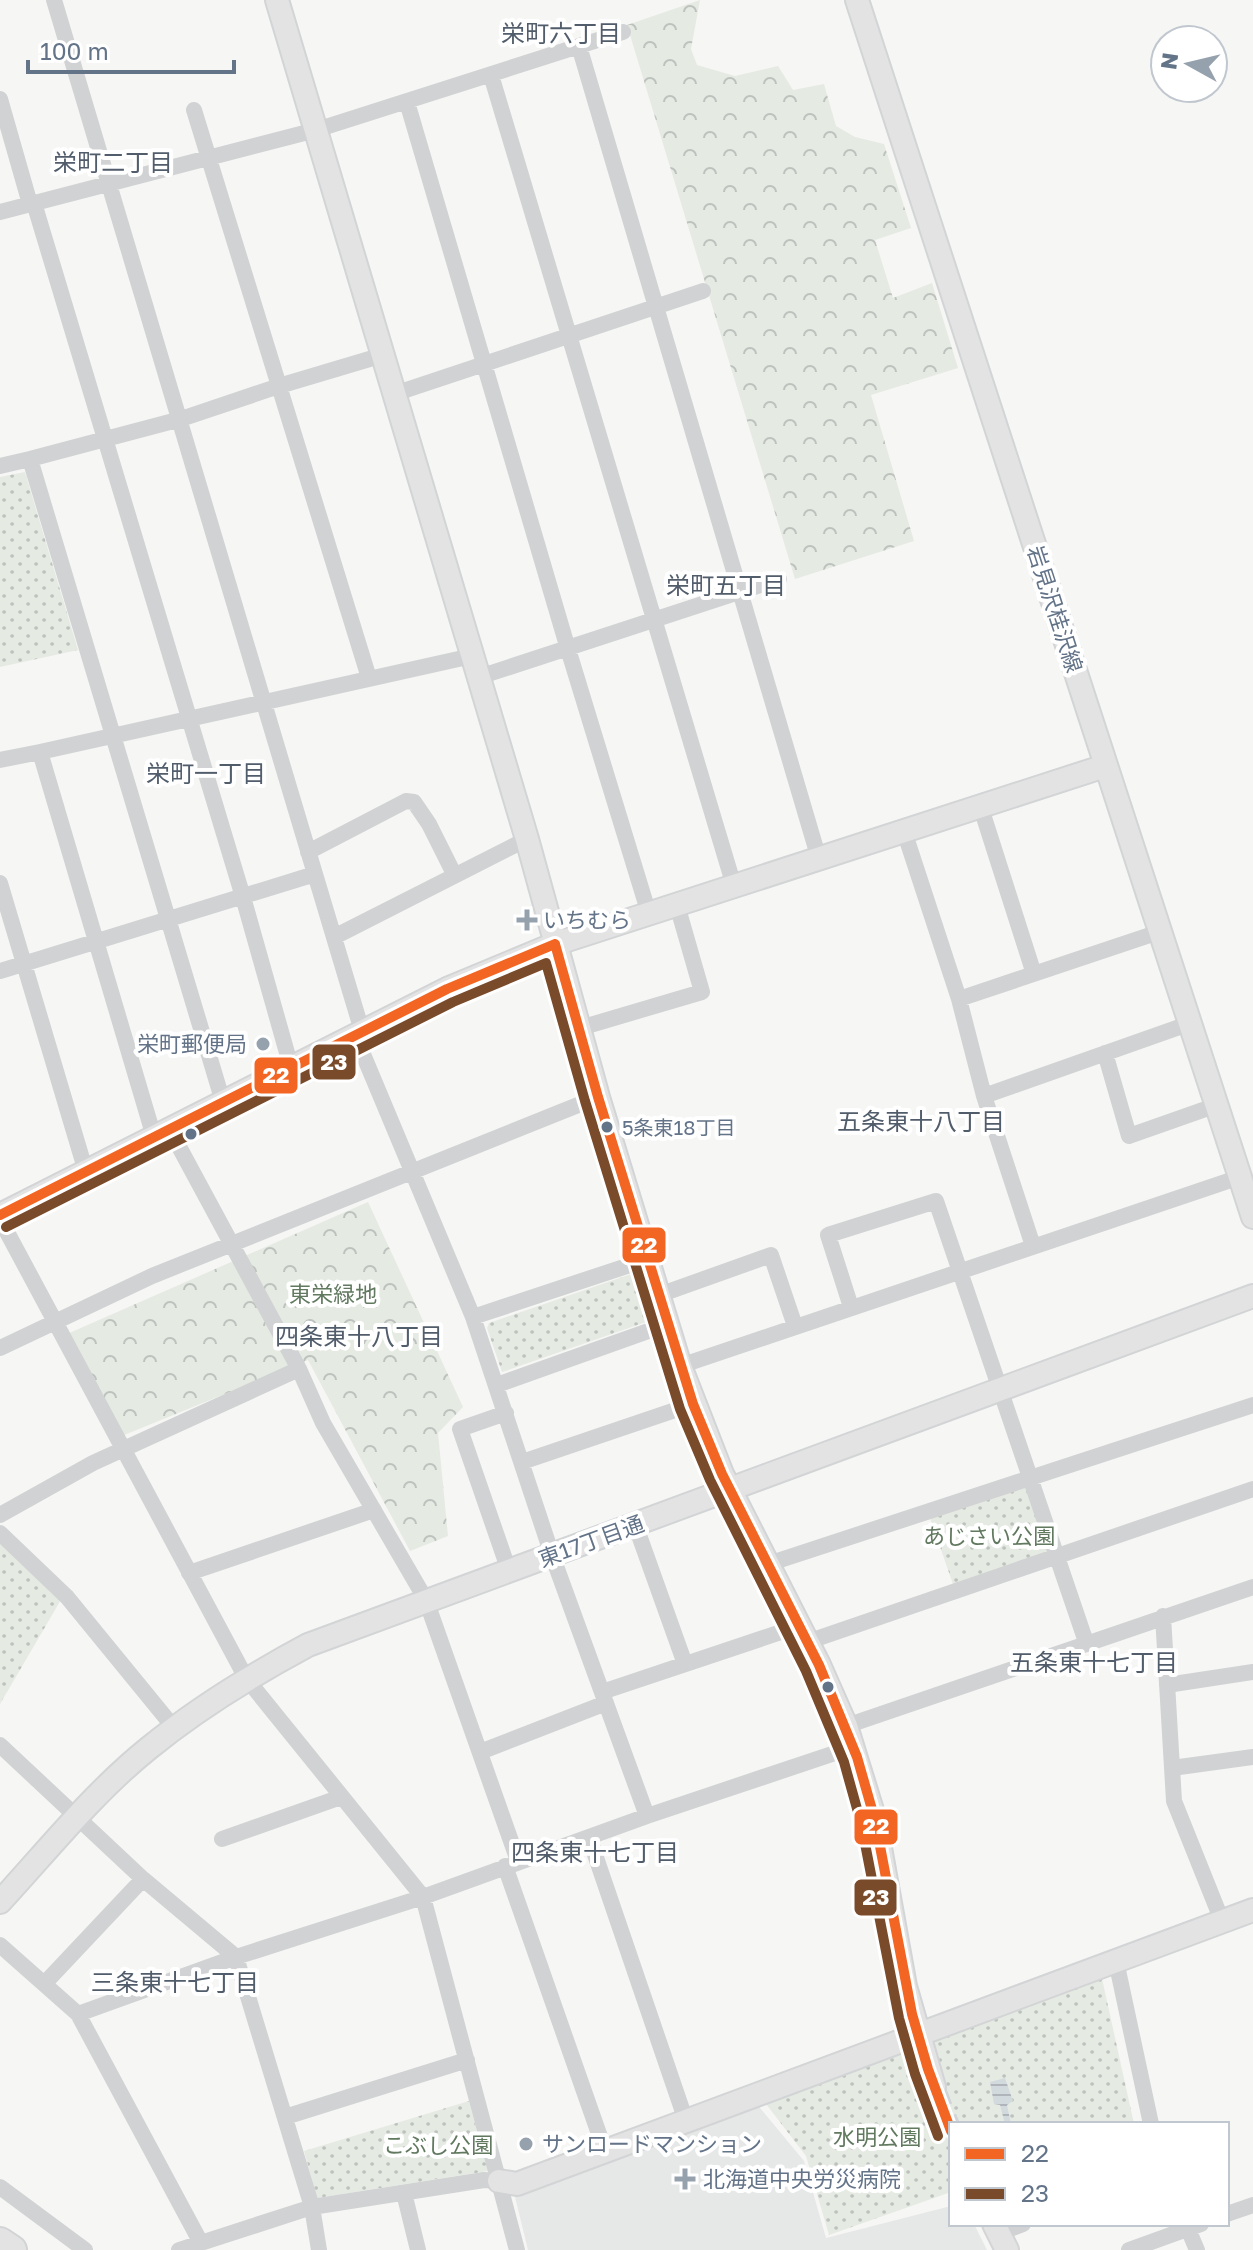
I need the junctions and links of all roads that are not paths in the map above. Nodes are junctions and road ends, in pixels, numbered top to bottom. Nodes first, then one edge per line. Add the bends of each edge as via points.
1 (54, 0) edge
2 (277, 0) edge
3 (857, 0) edge
4 (623, 32) dead end
5 (579, 46) junction
6 (491, 75) junction
7 (0, 99) edge
8 (407, 102) junction
9 (194, 110) dead end
10 (316, 130) junction
11 (207, 158) junction
12 (109, 185) junction
13 (32, 204) junction
14 (0, 212) edge
15 (703, 291) dead end
16 (655, 307) junction
17 (569, 337) junction
18 (383, 355) junction
19 (484, 366) junction
20 (279, 386) junction
21 (394, 394) junction
22 (181, 419) junction
23 (104, 440) junction
24 (30, 459) junction
25 (0, 466) edge
26 (779, 579) dead end
27 (740, 593) junction
28 (655, 620) junction
29 (568, 649) junction
30 (475, 666) junction
31 (369, 678) junction
32 (265, 702) junction
33 (188, 719) junction
34 (114, 736) junction
35 (40, 752) junction
36 (0, 760) edge
37 (1105, 766) junction
38 (981, 808) junction
39 (904, 831) junction
40 (527, 839) junction
41 (308, 852) junction
42 (819, 859) junction
43 (315, 874) junction
44 (454, 874) junction
45 (0, 883) edge
46 (734, 886) junction
47 (243, 897) junction
48 (677, 905) junction
49 (649, 914) junction
50 (169, 921) junction
51 (1159, 932) junction
52 (334, 937) junction
53 (97, 942) junction
54 (555, 944) junction
55 (24, 964) junction
56 (0, 971) edge
57 (1034, 974) junction
58 (959, 999) junction
59 (1188, 1024) junction
60 (580, 1028) junction
61 (358, 1033) junction
62 (1105, 1053) junction
63 (291, 1067) junction
64 (984, 1096) junction
65 (598, 1097) junction
66 (223, 1102) junction
67 (1217, 1105) junction
68 (162, 1133) junction
69 (412, 1170) junction
70 (86, 1172) junction
71 (1248, 1197) edge
72 (0, 1217) edge
73 (233, 1243) junction
74 (1033, 1246) junction
75 (648, 1259) junction
76 (959, 1270) junction
77 (659, 1295) junction
78 (1253, 1296) edge
79 (851, 1307) junction
80 (473, 1317) junction
81 (56, 1322) junction
82 (668, 1324) junction
83 (795, 1326) junction
84 (0, 1348) edge
85 (680, 1366) junction
86 (299, 1369) junction
87 (497, 1385) junction
88 (998, 1389) junction
89 (693, 1404) junction
90 (1253, 1405) edge
91 (506, 1413) junction
92 (123, 1449) junction
93 (522, 1462) junction
94 (1029, 1479) junction
95 (729, 1489) junction
96 (1253, 1489) edge
97 (374, 1510) junction
98 (0, 1515) edge
99 (635, 1524) junction
100 (0, 1533) edge
101 (552, 1555) junction
102 (1056, 1557) junction
103 (768, 1564) junction
104 (509, 1571) junction
105 (189, 1573) junction
106 (1253, 1587) edge
107 (426, 1600) junction
108 (1163, 1616) junction
109 (803, 1634) junction
110 (1086, 1642) junction
111 (685, 1664) junction
112 (1253, 1672) edge
113 (246, 1678) junction
114 (1167, 1685) junction
115 (604, 1698) junction
116 (846, 1726) junction
117 (175, 1729) junction
118 (0, 1745) edge
119 (853, 1747) junction
120 (480, 1752) junction
121 (1253, 1757) edge
122 (1172, 1768) junction
123 (341, 1797) junction
124 (647, 1816) junction
125 (77, 1817) junction
126 (589, 1837) junction
127 (222, 1839) dead end
128 (512, 1864) junction
129 (143, 1879) junction
130 (423, 1897) junction
131 (0, 1902) edge
132 (1253, 1910) edge
133 (1222, 1921) junction
134 (0, 1945) edge
135 (236, 1957) junction
136 (1116, 1961) junction
137 (45, 1983) junction
138 (78, 2014) junction
139 (917, 2033) junction
140 (467, 2060) junction
141 (934, 2087) tunnel mouth
142 (285, 2117) junction
143 (686, 2121) junction
144 (1151, 2122) edge
145 (605, 2151) junction
146 (499, 2181) junction
147 (0, 2187) edge
148 (404, 2193) junction
149 (1253, 2205) edge
150 (312, 2207) junction
151 (1229, 2213) edge
152 (1019, 2226) edge
153 (1191, 2226) edge
154 (1000, 2236) edge
155 (0, 2242) edge
156 (201, 2243) junction
157 (12, 2250) edge
158 (85, 2250) edge
159 (179, 2250) edge
160 (319, 2250) edge
161 (418, 2250) edge
162 (517, 2250) edge
163 (1129, 2250) edge
164 (1197, 2250) edge

1 - 12 street
2 - 10 street
3 - 37 street, 岩見沢桂沢線
4 - 5 street
5 - 6 street
5 - 16 street
6 - 8 street
6 - 17 street
7 - 13 street
8 - 10 street
8 - 19 street
9 - 11 street
10 - 11 street
10 - 18 street
11 - 12 street
11 - 20 street
12 - 13 street
12 - 22 street
13 - 14 street
13 - 23 street
15 - 16 street
16 - 17 street
16 - 27 street
17 - 19 street
17 - 28 street
18 - 20 street
18 - 21 street
19 - 21 street
19 - 29 street
20 - 22 street
20 - 31 street
21 - 30 street
22 - 23 street
22 - 32 street
23 - 24 street
23 - 33 street
24 - 25 street
24 - 34 street
26 - 27 street
27 - 28 street
27 - 42 street
28 - 29 street
28 - 46 street
29 - 30 street
29 - 49 street
30 - 31 street
30 - 40 street
31 - 32 street
32 - 33 street
32 - 41 street
33 - 34 street
33 - 47 street
34 - 35 street
34 - 50 street
35 - 36 street
35 - 53 street
37 - 38 street
37 - 51 street, 岩見沢桂沢線
38 - 39 street
38 - 57 street
39 - 42 street
39 - 58 street
40 - 44 street
40 - 54 street
41 - 43 street
41 - 44 street via 406,801 414,802
42 - 46 street
43 - 47 street
43 - 52 street
44 - 52 street
45 - 55 street
46 - 48 street
47 - 50 street
47 - 63 street
48 - 49 street
48 - 60 street via 702,992
49 - 54 street
50 - 53 street
50 - 66 street
51 - 57 street
51 - 59 street, 岩見沢桂沢線
52 - 61 street
53 - 55 street
53 - 68 street
54 - 60 street
54 - 61 street
55 - 56 street
55 - 70 street
57 - 58 street
58 - 64 street
59 - 62 street
59 - 67 street, 岩見沢桂沢線
60 - 65 street
61 - 63 street
61 - 69 street
62 - 64 street
62 - 67 street via 1129,1136
63 - 66 street
64 - 74 street
65 - 69 street
65 - 75 street
66 - 68 street
67 - 71 street, 岩見沢桂沢線
68 - 70 street
68 - 73 street
69 - 73 street
69 - 80 street
70 - 72 street
71 - 74 street
72 - 81 street
73 - 81 street
73 - 86 street
74 - 76 street
75 - 77 street
75 - 80 street
76 - 79 street
76 - 79 street via 936,1201 828,1235
76 - 88 street
77 - 82 street
77 - 83 street via 771,1255
78 - 88 street, 東17丁目通
79 - 83 street
80 - 87 street
81 - 84 street
81 - 92 street
82 - 85 street
82 - 87 street
83 - 85 street
85 - 89 street
86 - 92 street
86 - 97 street via 323,1423
87 - 91 street
88 - 94 street
88 - 95 street, 東17丁目通
89 - 93 street
89 - 95 street
90 - 94 street
91 - 93 street
91 - 104 street via 460,1429
92 - 98 street
92 - 105 street
93 - 101 street
94 - 102 street
94 - 103 street
95 - 99 street, 東17丁目通
95 - 103 street
96 - 102 street
97 - 105 street
97 - 107 street
99 - 101 street, 東17丁目通
99 - 111 street
100 - 117 street via 67,1597
101 - 104 street, 東17丁目通
101 - 115 street
102 - 109 street
102 - 110 street
103 - 109 street
104 - 107 street, 東17丁目通
105 - 113 street
106 - 108 street
107 - 113 street, 東17丁目通 via 308,1645
107 - 120 street
108 - 110 street
108 - 114 street
109 - 111 street
109 - 116 street
110 - 116 street
111 - 115 street
112 - 114 street
113 - 117 street, 東17丁目通
113 - 123 street
114 - 122 street
115 - 120 street
115 - 124 street
116 - 119 street
117 - 125 street, 東17丁目通
118 - 125 street
119 - 124 street
119 - 139 street via 875,1820
120 - 128 street
121 - 122 street
122 - 133 street via 1174,1801
123 - 127 street
123 - 130 street
124 - 126 street
125 - 129 street
125 - 131 street, 東17丁目通
126 - 128 street
126 - 143 street
128 - 130 street
128 - 145 street
129 - 135 street
129 - 137 street
130 - 135 street
130 - 140 street
132 - 133 street
133 - 136 street
134 - 137 street
135 - 138 street
135 - 142 street
136 - 139 street
136 - 144 street
137 - 138 street
138 - 156 street
139 - 141 street
139 - 143 street
140 - 142 street
140 - 146 street
142 - 150 street
143 - 145 street
145 - 146 street via 517,2184
146 - 148 street
146 - 162 street
147 - 158 street
148 - 150 street
148 - 161 street
149 - 151 street
150 - 156 street
150 - 160 street
152 - 154 street
153 - 163 street
153 - 164 street
155 - 157 highway
156 - 159 street

